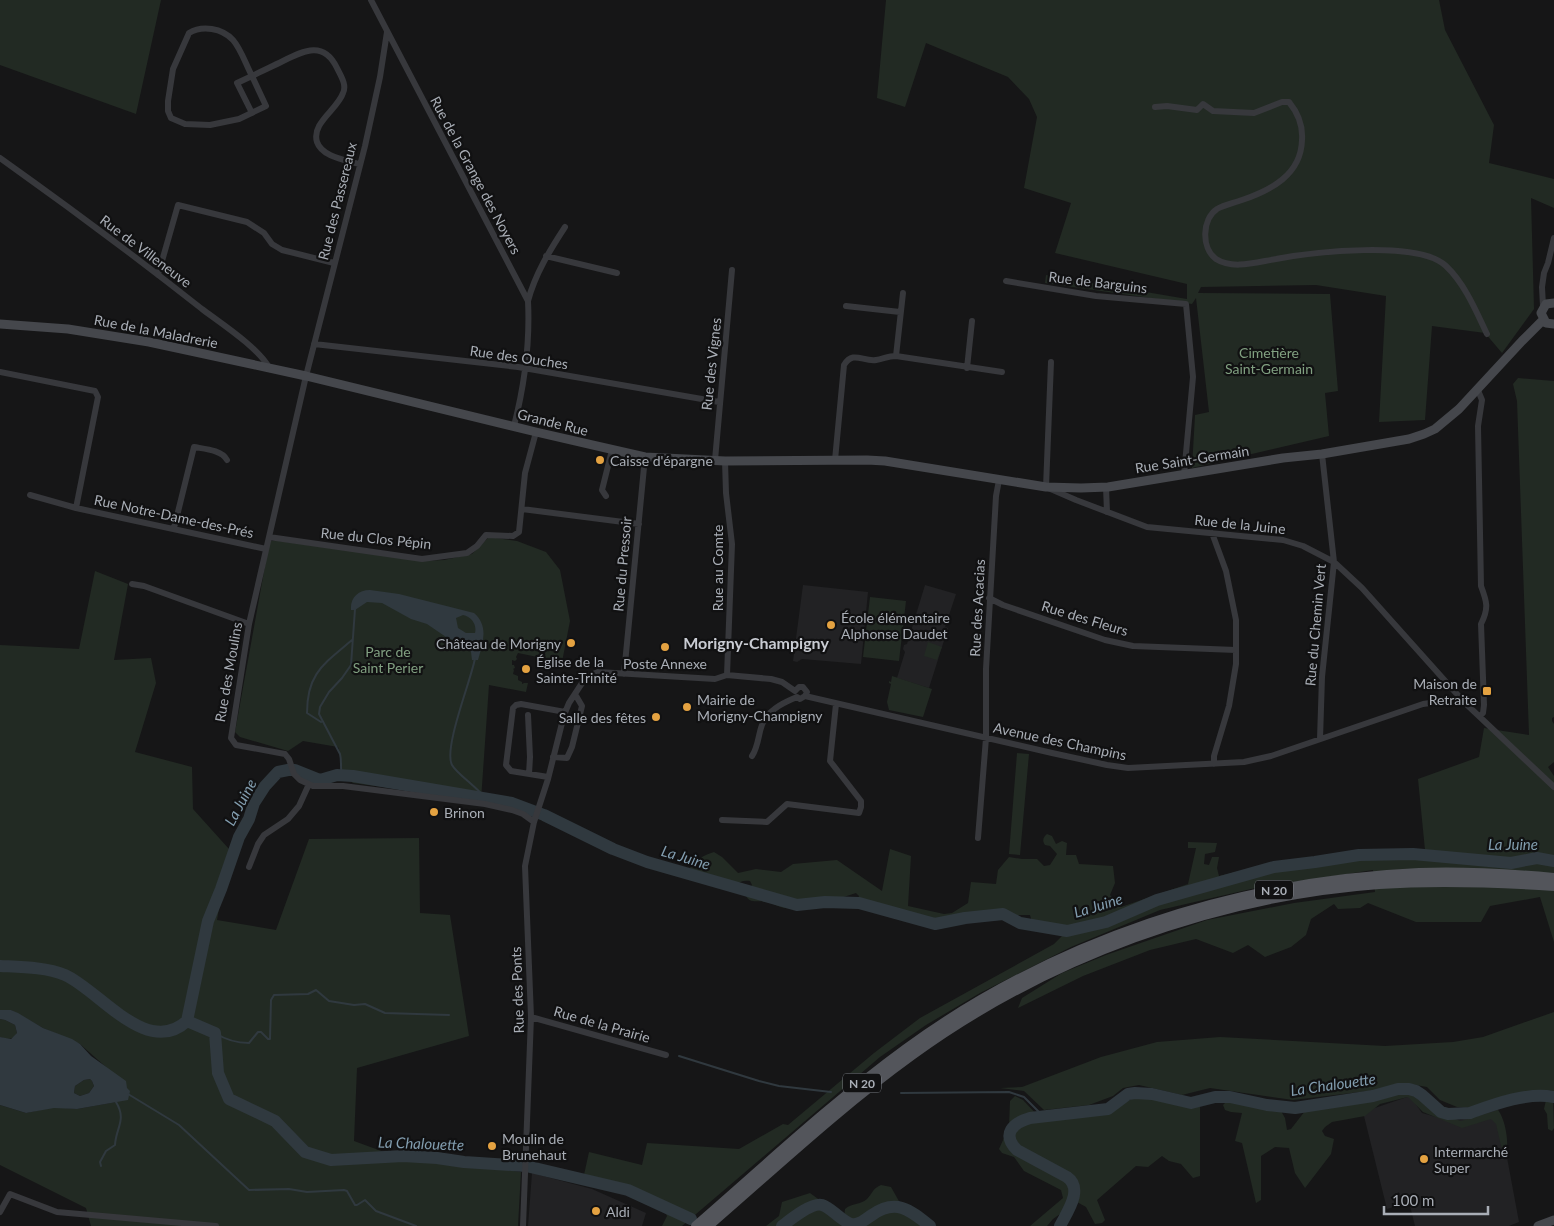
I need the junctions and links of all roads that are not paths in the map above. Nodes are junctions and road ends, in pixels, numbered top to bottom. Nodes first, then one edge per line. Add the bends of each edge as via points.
1 (371, 0) edge
2 (387, 32) junction
3 (252, 76) junction
4 (1155, 107) dead end
5 (252, 113) junction
6 (0, 158) edge
7 (360, 164) junction
8 (565, 227) dead end
9 (1554, 238) edge
10 (546, 256) junction
11 (334, 263) junction
12 (732, 270) dead end
13 (617, 273) dead end
14 (158, 275) junction
15 (1006, 281) dead end
16 (903, 293) dead end
17 (528, 301) junction
18 (1554, 303) edge
19 (846, 306) dead end
20 (1543, 306) junction
21 (900, 312) junction
22 (1543, 320) junction
23 (972, 321) dead end
24 (0, 324) edge
25 (1554, 324) edge
26 (1487, 334) dead end
27 (314, 344) junction
28 (896, 356) junction
29 (1051, 362) dead end
30 (967, 368) junction
31 (270, 369) junction
32 (525, 369) junction
33 (0, 372) edge
34 (1002, 372) dead end
35 (306, 376) junction
36 (1477, 388) junction
37 (719, 402) junction
38 (514, 426) junction
39 (536, 432) junction
40 (612, 450) junction
41 (1322, 454) junction
42 (646, 457) junction
43 (227, 460) dead end
44 (714, 460) junction
45 (799, 460) joint
46 (835, 460) junction
47 (726, 461) junction
48 (1184, 475) junction
49 (999, 480) junction
50 (1046, 487) junction
51 (1106, 487) junction
52 (30, 495) dead end
53 (606, 496) dead end
54 (76, 508) junction
55 (522, 509) junction
56 (1107, 512) junction
57 (639, 524) junction
58 (174, 528) junction
59 (1212, 533) junction
60 (269, 537) junction
61 (266, 549) junction
62 (1334, 562) junction
63 (132, 584) dead end
64 (989, 598) junction
65 (249, 624) junction
66 (1236, 650) junction
67 (624, 674) junction
68 (727, 675) junction
69 (575, 694) junction
70 (796, 694) junction
71 (805, 696) junction
72 (1464, 702) junction
73 (836, 704) junction
74 (565, 712) junction
75 (528, 715) dead end
76 (1480, 716) junction
77 (986, 738) junction
78 (1320, 739) junction
79 (553, 756) junction
80 (752, 756) dead end
81 (1214, 764) junction
82 (529, 774) junction
83 (548, 777) junction
84 (309, 784) junction
85 (1554, 787) edge
86 (722, 820) dead end
87 (534, 821) junction
88 (978, 838) dead end
89 (249, 867) dead end
90 (1554, 878) edge
91 (1554, 886) edge
92 (531, 1017) junction
93 (666, 1055) dead end
94 (0, 1212) edge
95 (1554, 1220) edge
96 (216, 1226) edge
97 (523, 1226) edge
98 (696, 1226) edge
99 (708, 1226) edge
100 (1538, 1226) edge

1 - 2 street, Rue de la Grange des Noyers
2 - 7 street, Rue des Passereaux
2 - 17 street, Rue de la Grange des Noyers
3 - 5 street via 266,106
3 - 5 street via 237,83
3 - 5 street via 234,41 210,28 195,29 188,33 173,69 168,101 171,118 185,124 224,123
3 - 7 street via 299,52 312,49 324,52 332,59 345,87 343,95 316,133 317,143 324,152
4 - 26 street via 1197,110 1203,104 1212,111 1254,113 1289,102 1300,120 1300,155 1290,173 1270,190 1216,210 1208,220 1204,228 1205,237 1215,258 1238,264 1354,251 1422,254 1446,265 1456,277
6 - 14 street, Rue de Villeneuve
7 - 11 street, Rue des Passereaux
8 - 10 street
9 - 20 street via 1544,274
10 - 13 street
10 - 17 street
11 - 14 street via 282,250 247,222 178,205
11 - 27 street, Rue des Passereaux
12 - 37 street, Rue des Vignes
14 - 31 street, Rue de Villeneuve via 265,359
15 - 48 street, Rue de Barguins via 1096,296 1186,304 1193,377
16 - 21 street
17 - 32 street, Rue de la Grange des Noyers
18 - 20 main road
19 - 21 street
20 - 22 main road
21 - 28 street
22 - 25 main road
22 - 36 main road, Rue Saint-Germain
23 - 30 street
24 - 31 main road, Rue de la Maladrerie via 68,329 149,342
27 - 32 street, Rue des Ouches
27 - 35 street, Rue des Passereaux
28 - 30 street
28 - 46 street via 877,360 853,357 844,365
29 - 50 street
30 - 34 street
31 - 35 main road, Rue de la Maladrerie
32 - 37 street, Rue des Ouches
32 - 38 street, Rue de la Grange des Noyers
33 - 54 street, Rue Notre-Dame-des-Prés via 94,391 98,397
35 - 38 main road, Grande Rue
35 - 60 street, Rue des Moulins
36 - 41 main road, Rue Saint-Germain via 1447,421 1435,429 1410,439
36 - 76 street via 1482,400 1478,426 1481,586 1487,612 1481,624 1484,705
37 - 44 street, Rue des Vignes
38 - 39 main road, Grande Rue
39 - 40 main road, Grande Rue
39 - 55 street, Rue du Clos Pépin via 525,473
40 - 42 main road, Grande Rue
40 - 53 street via 602,490
41 - 48 main road, Rue Saint-Germain
41 - 62 street, Rue du Chemin Vert
42 - 44 main road, Grande Rue
42 - 57 street, Rue du Pressoir
43 - 58 street via 219,452 194,447
44 - 47 main road, Grande Rue
45 - 46 main road, Rue Saint-Germain
45 - 47 main road, Grande Rue
46 - 49 main road, Rue Saint-Germain via 885,461
47 - 68 street, Rue au Comte via 732,544
48 - 51 main road, Rue Saint-Germain
49 - 50 main road, Rue Saint-Germain
49 - 64 street, Rue des Acacias
50 - 51 main road, Rue Saint-Germain
50 - 56 street, Rue de la Juine
51 - 56 street
52 - 54 street, Rue Notre-Dame-des-Prés
54 - 58 street, Rue Notre-Dame-des-Prés
55 - 57 street
55 - 60 street, Rue du Clos Pépin via 516,535 486,535 473,551 422,559
56 - 59 street, Rue de la Juine via 1148,527
57 - 67 street, Rue du Pressoir
58 - 61 street, Rue Notre-Dame-des-Prés
59 - 62 street, Rue de la Juine via 1283,540
59 - 66 street via 1226,571 1236,620
60 - 61 street, Rue des Moulins
61 - 65 street, Rue des Moulins
62 - 72 street, Rue de la Juine via 1362,588
62 - 78 street, Rue du Chemin Vert via 1322,677
63 - 65 street
64 - 66 street, Rue des Fleurs via 1105,640 1133,646
64 - 77 street, Rue des Acacias
65 - 84 street, Rue des Moulins via 231,738 236,745 284,754 300,780
66 - 81 street via 1228,706
67 - 68 street via 715,679
67 - 69 street, Rue des Ponts via 598,672 586,677
68 - 70 street via 782,682
69 - 74 street, Rue des Ponts
69 - 79 street via 582,706 572,747 567,758
70 - 71 street via 800,698
70 - 71 street via 797,688 803,687
70 - 80 street via 764,719 758,748
71 - 73 street, Avenue des Champins
72 - 76 street
72 - 78 street, Avenue des Champins via 1451,700 1423,704
73 - 77 street, Avenue des Champins
73 - 86 street via 830,761 861,801 859,813 787,804 767,822
74 - 79 street, Rue des Ponts
74 - 82 street via 521,704 513,708 506,765 511,771
75 - 82 street
76 - 85 street
77 - 81 street, Avenue des Champins via 1128,768
77 - 88 street, Rue des Acacias
78 - 81 street, Avenue des Champins via 1271,756
79 - 83 street, Rue des Ponts
82 - 83 street
83 - 87 street, Rue des Ponts
84 - 87 street, Rue des Moulins via 485,804 512,810
84 - 89 street via 299,806 288,819 264,835
87 - 92 street, Rue des Ponts via 525,866
90 - 98 main road, N 20 via 1419,873 1294,886 1206,906 1105,940 975,1004 907,1048
91 - 99 main road, N 20 via 1420,882 1377,884 1297,895 1250,903 1180,922 1109,948 1051,973 980,1010 913,1054 860,1095
92 - 93 street, Rue de la Prairie
92 - 97 street, Rue des Ponts
94 - 96 street via 10,1194 57,1212
95 - 100 main road

